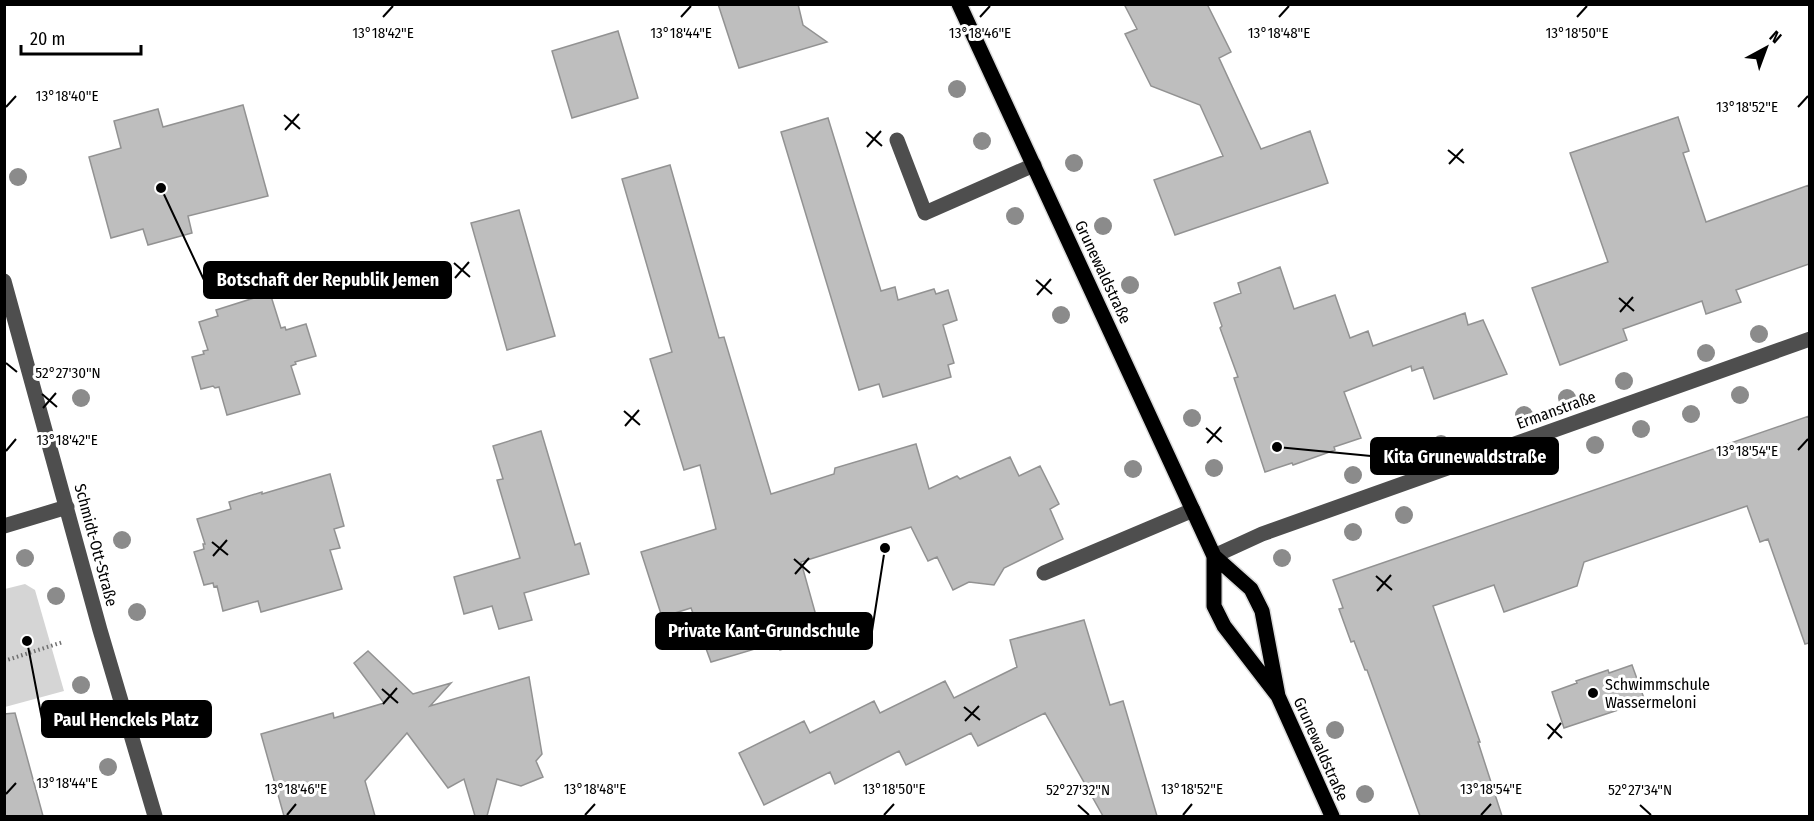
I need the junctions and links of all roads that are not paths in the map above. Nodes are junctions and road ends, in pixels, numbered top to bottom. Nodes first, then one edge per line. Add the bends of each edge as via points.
1 (963, 6) edge
2 (897, 140) dead end
3 (1034, 165) junction
4 (4, 281) edge
5 (1809, 339) edge
6 (67, 507) junction
7 (1193, 510) junction
8 (4, 526) edge
9 (1214, 556) junction
10 (1044, 573) dead end
11 (1278, 696) junction
12 (155, 816) edge
13 (1332, 816) edge

1 - 3 main road, Grunewaldstraße
2 - 3 street via 925,213
3 - 7 main road, Grunewaldstraße
4 - 6 street, Schmidt-Ott-Straße
5 - 9 street, Ermanstraße via 1262,534
6 - 8 street
6 - 12 street, Schmidt-Ott-Straße
7 - 9 main road, Grunewaldstraße
7 - 10 street
9 - 11 main road, Grunewaldstraße via 1215,606 1224,626
9 - 11 main road, Grunewaldstraße via 1251,589 1262,610
11 - 13 main road, Grunewaldstraße

